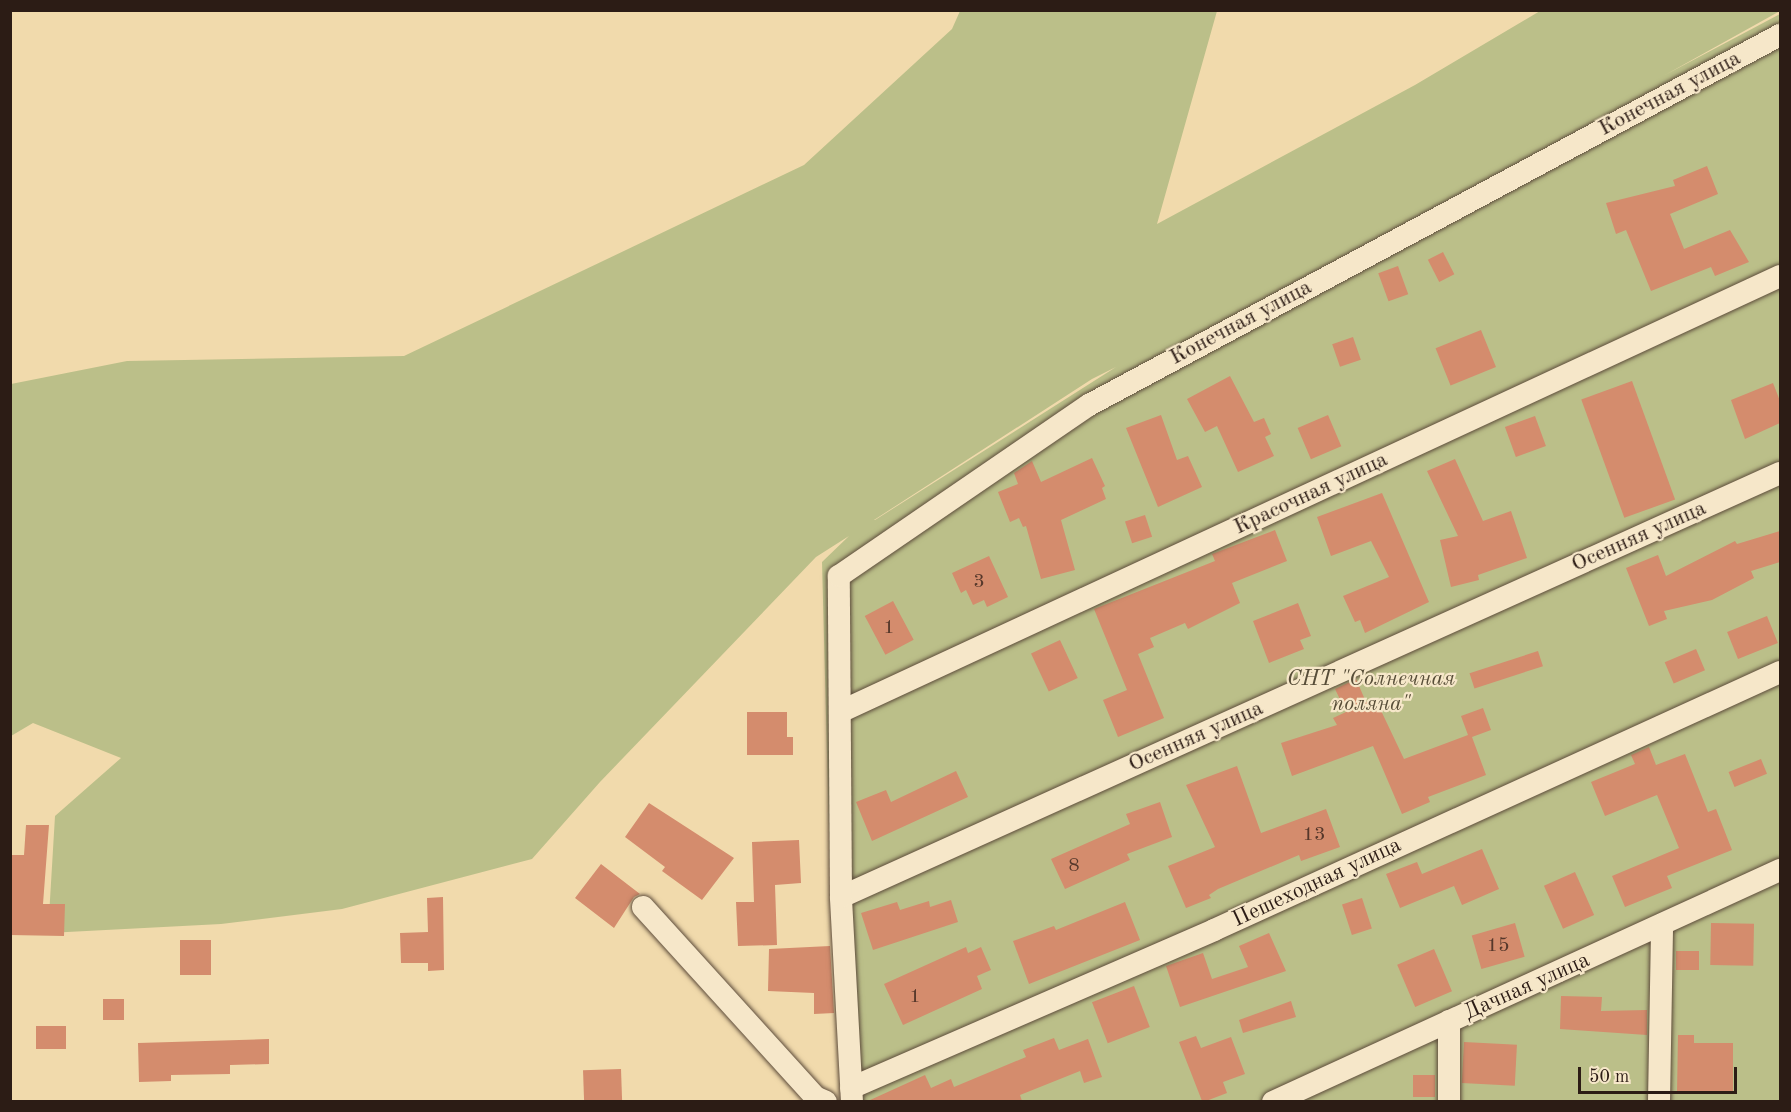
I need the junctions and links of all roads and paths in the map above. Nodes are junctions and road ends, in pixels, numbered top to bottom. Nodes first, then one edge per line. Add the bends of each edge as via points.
1 (1780, 36) edge
2 (1780, 276) edge
3 (1780, 472) edge
4 (1780, 672) edge
5 (842, 711) junction
6 (1780, 870) edge
7 (841, 897) junction
8 (643, 907) dead end
9 (1662, 926) junction
10 (1449, 1022) junction
11 (852, 1095) edge
12 (826, 1101) edge
13 (1274, 1101) edge
14 (1449, 1101) edge
15 (1659, 1101) edge

1 - 5 street, Конечная улица via 1089,405 839,576
2 - 5 street, Красочная улица
3 - 7 street, Осенняя улица
4 - 11 street, Пешеходная улица
5 - 7 street
6 - 9 street, Дачная улица
7 - 11 street
8 - 12 street via 815,1096
9 - 10 street, Дачная улица
9 - 15 street
10 - 13 street, Дачная улица
10 - 14 street

